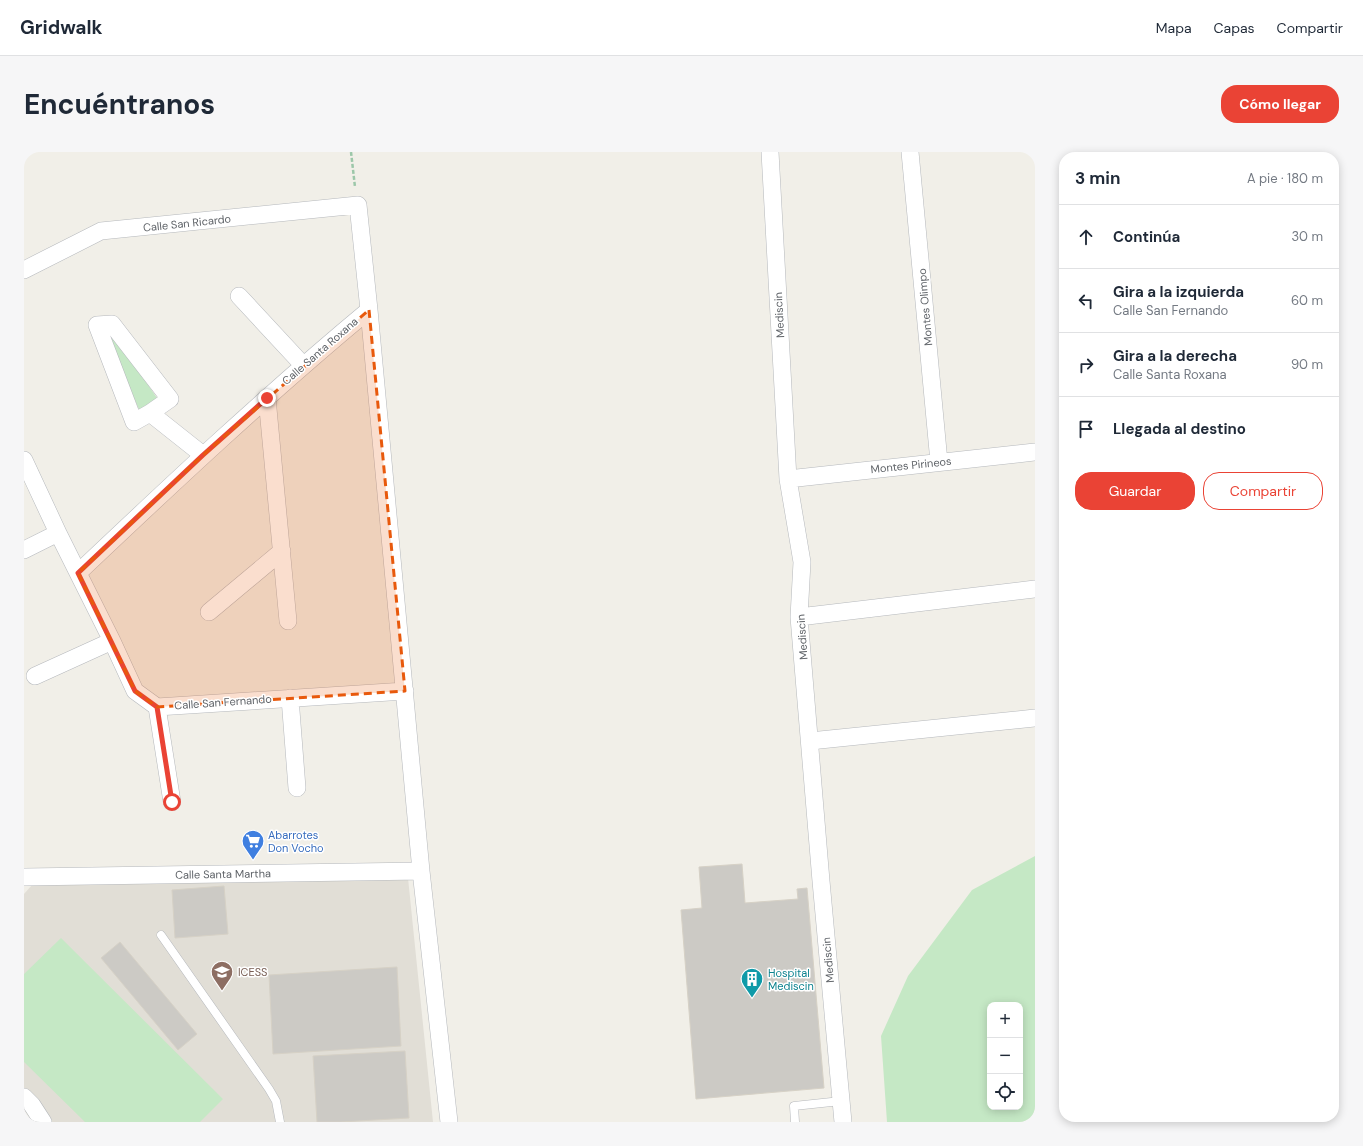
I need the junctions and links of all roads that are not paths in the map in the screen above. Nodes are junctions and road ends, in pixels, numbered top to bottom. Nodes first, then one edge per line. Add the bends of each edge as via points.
1 (770, 152) edge
2 (910, 152) edge
3 (25, 266) edge
4 (239, 296) dead end
5 (369, 310) junction
6 (303, 365) junction
7 (267, 398) junction
8 (150, 413) junction
9 (1035, 452) edge
10 (203, 455) junction
11 (24, 460) edge
12 (939, 462) junction
13 (788, 479) junction
14 (58, 533) junction
15 (24, 550) edge
16 (282, 551) junction
17 (78, 573) junction
18 (1035, 588) edge
19 (210, 612) dead end
20 (799, 617) junction
21 (288, 621) dead end
22 (112, 641) junction
23 (35, 676) dead end
24 (405, 691) junction
25 (290, 698) junction
26 (157, 707) junction
27 (1035, 718) edge
28 (810, 742) junction
29 (297, 788) dead end
30 (172, 802) dead end
31 (421, 871) junction
32 (24, 877) edge
33 (161, 935) dead end
34 (24, 1097) edge
35 (841, 1101) junction
36 (43, 1122) edge
37 (280, 1122) edge
38 (449, 1122) edge
39 (795, 1122) edge
40 (843, 1122) edge

1 - 13 street, Mediscin
2 - 12 street, Montes Olimpo
3 - 5 street, Calle San Ricardo via 102,232 358,206
4 - 6 street
5 - 6 street, Calle Santa Roxana
5 - 24 street
6 - 7 street, Calle Santa Roxana
7 - 10 street, Calle Santa Roxana
7 - 16 street
8 - 8 street via 170,399 112,324 97,325 134,422
8 - 10 street
9 - 12 street, Montes Pirineos
10 - 17 street, Calle Santa Roxana
11 - 14 street
12 - 13 street, Montes Pirineos
13 - 20 street, Mediscin via 802,562
14 - 15 street
14 - 17 street
16 - 19 street
16 - 21 street
17 - 22 street
18 - 20 street
20 - 28 street, Mediscin
22 - 23 street
22 - 26 street via 135,691
24 - 25 street, Calle San Fernando
24 - 31 street
25 - 26 street, Calle San Fernando
25 - 29 street
26 - 30 street
27 - 28 street
28 - 35 street, Mediscin
31 - 32 street, Calle Santa Martha
31 - 38 street
33 - 37 lane via 270,1089 276,1101
34 - 36 street
35 - 39 lane via 794,1106
35 - 40 street, Mediscin

